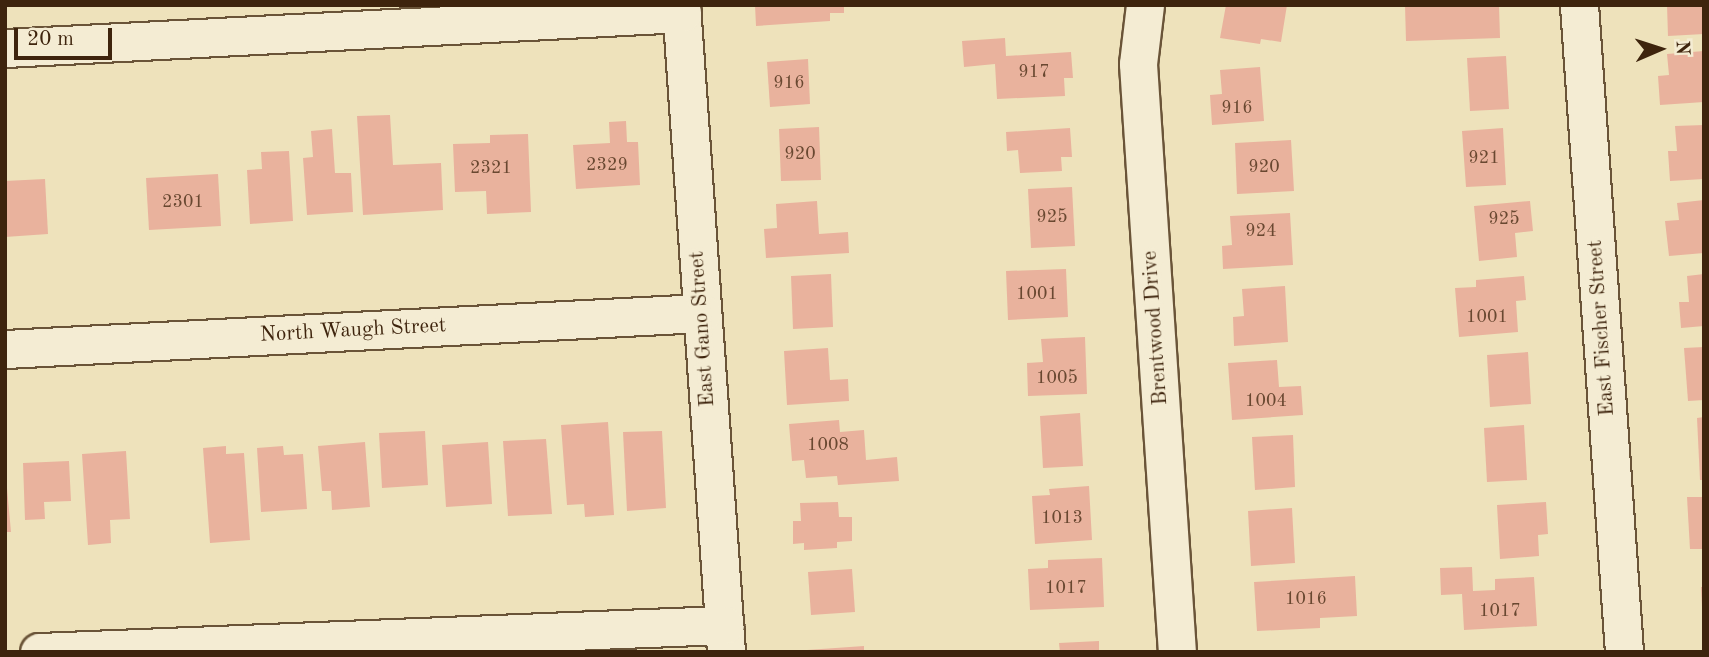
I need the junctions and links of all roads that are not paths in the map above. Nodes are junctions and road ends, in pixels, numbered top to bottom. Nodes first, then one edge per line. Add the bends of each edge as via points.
1 (1145, 5) edge
2 (1579, 5) edge
3 (681, 9) edge
4 (5, 48) edge
5 (702, 313) junction
6 (5, 349) edge
7 (725, 638) edge
8 (38, 652) edge
9 (1177, 652) edge
10 (1624, 652) edge

1 - 9 street, Brentwood Drive via 1138,64
2 - 10 street, East Fischer Street
3 - 4 street
3 - 5 street, East Gano Street
5 - 6 street, North Waugh Street
5 - 7 street, East Gano Street
7 - 8 street

